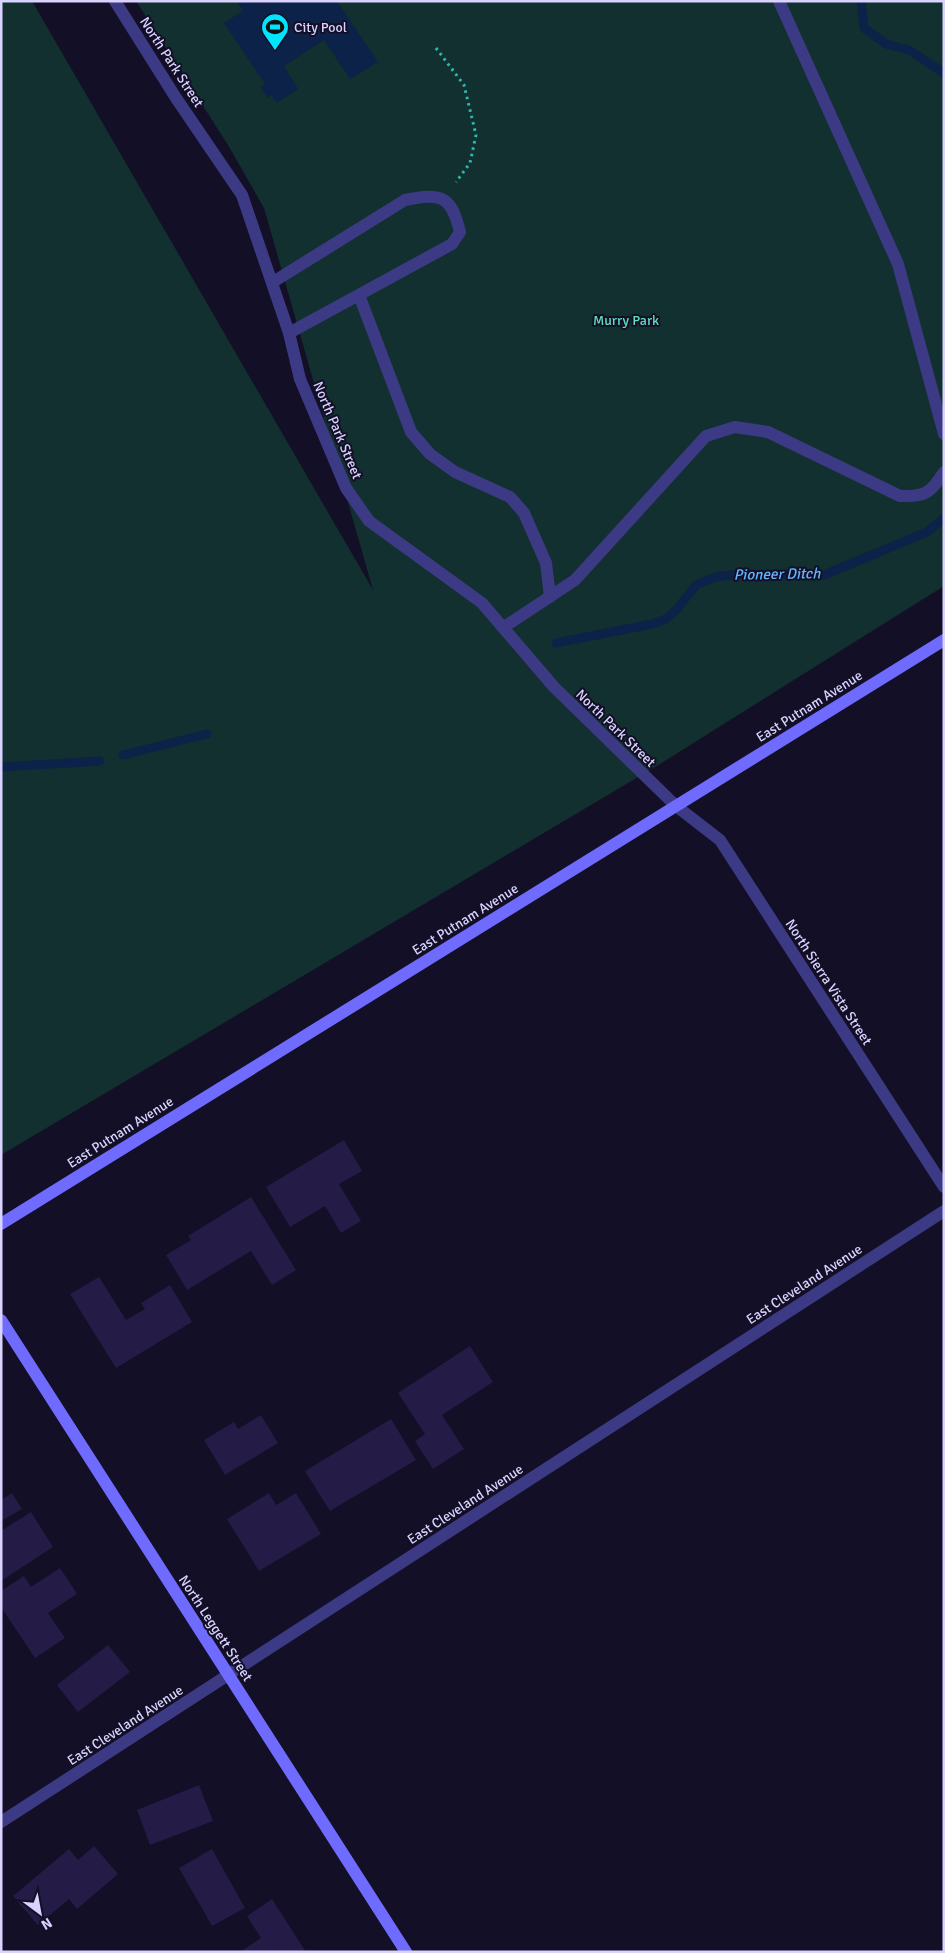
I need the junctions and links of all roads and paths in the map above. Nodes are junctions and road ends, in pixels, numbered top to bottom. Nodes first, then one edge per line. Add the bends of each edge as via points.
1 (115, 1) edge
2 (779, 1) edge
3 (436, 48) dead end
4 (444, 199) junction
5 (273, 282) junction
6 (360, 296) junction
7 (289, 333) junction
8 (944, 434) edge
9 (944, 472) edge
10 (550, 597) junction
11 (504, 627) junction
12 (944, 640) edge
13 (676, 806) junction
14 (944, 1187) edge
15 (944, 1211) edge
16 (1, 1224) edge
17 (1, 1320) edge
18 (229, 1675) junction
19 (1, 1822) edge
20 (406, 1952) edge

1 - 5 street, North Park Street via 242,195
2 - 8 street via 898,264
3 - 4 path via 464,85 476,135 470,163
4 - 5 street via 430,195 405,200
4 - 6 street via 456,214 460,232 452,244
5 - 7 street, North Park Street
6 - 7 street
6 - 10 street via 411,432 430,454 455,472 510,497 524,513 546,564
7 - 11 street, North Park Street via 300,379 346,488 369,521 482,603
9 - 10 street via 934,488 920,497 900,496 768,432 735,427 706,436 575,580
10 - 11 street
11 - 13 street, North Park Street via 554,688
12 - 13 street, East Putnam Avenue
13 - 14 street, North Sierra Vista Street via 720,840
13 - 16 street, East Putnam Avenue
15 - 18 street, East Cleveland Avenue
17 - 18 street, North Leggett Street
18 - 19 street, East Cleveland Avenue
18 - 20 street, North Leggett Street

